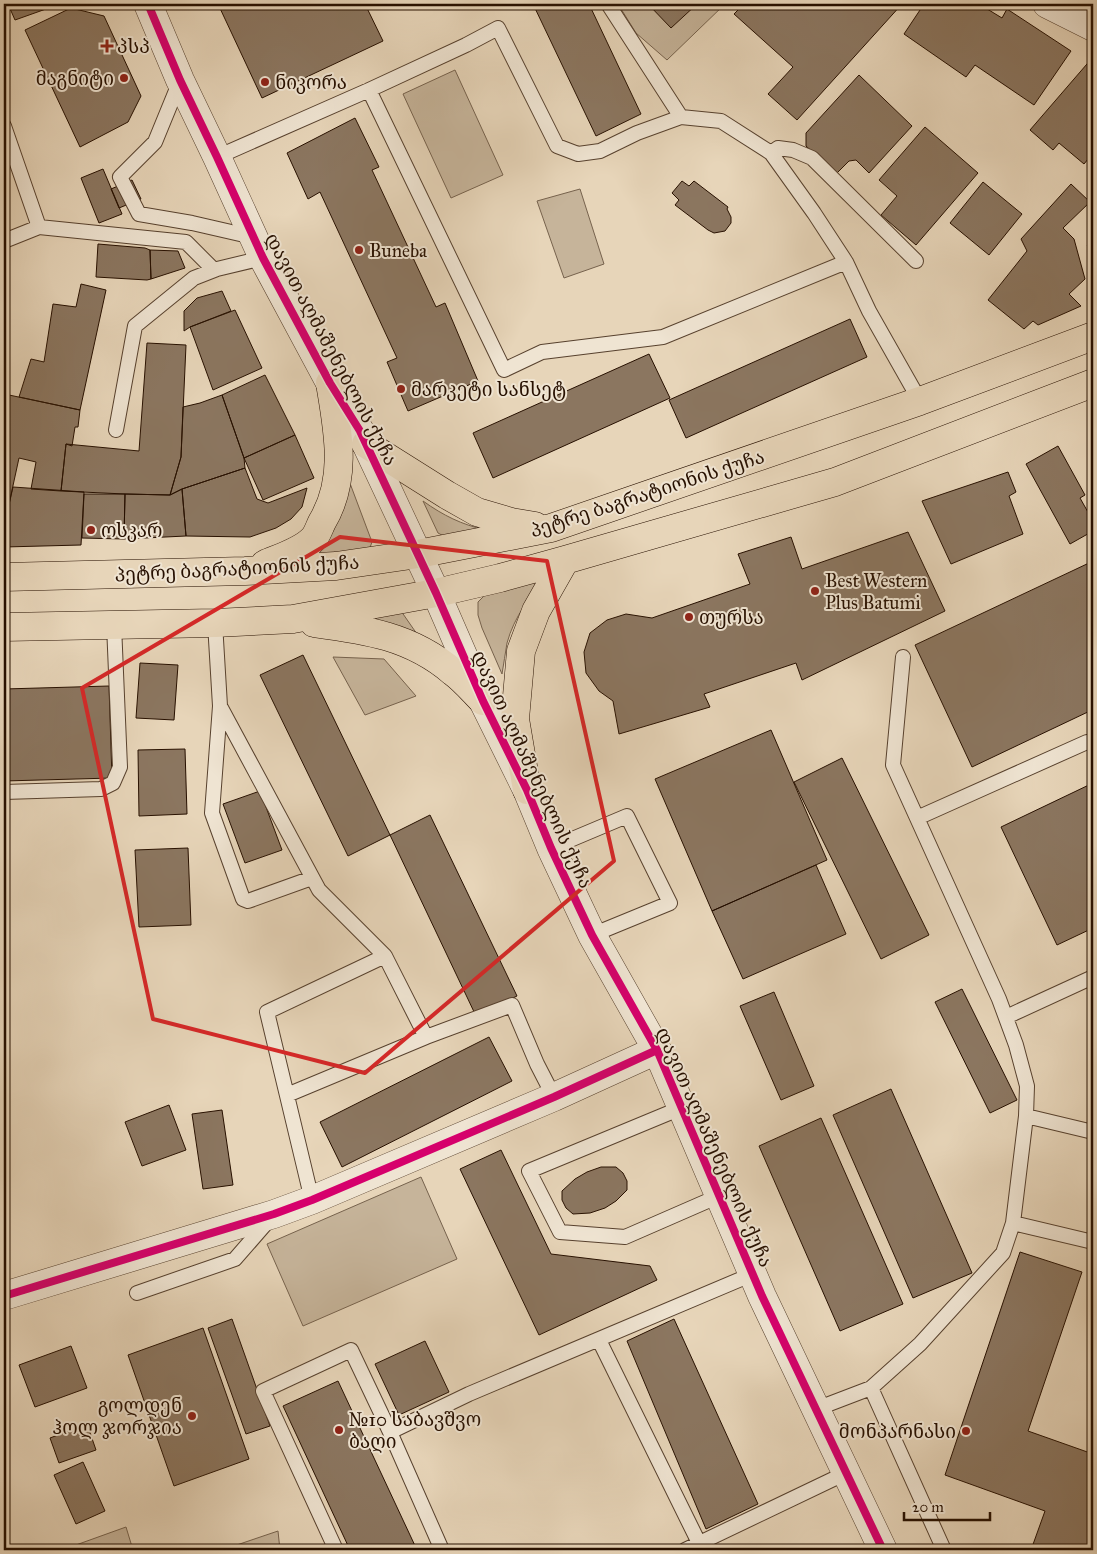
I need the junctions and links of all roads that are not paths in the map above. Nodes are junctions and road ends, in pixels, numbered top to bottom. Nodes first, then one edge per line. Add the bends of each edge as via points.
1 (148, 4) edge
2 (608, 4) edge
3 (1047, 4) edge
4 (1093, 27) edge
5 (180, 80) junction
6 (369, 90) junction
7 (681, 117) junction
8 (4, 126) edge
9 (771, 153) junction
10 (217, 157) junction
11 (39, 227) junction
12 (4, 241) edge
13 (258, 248) junction
14 (916, 261) dead end
15 (846, 262) junction
16 (214, 270) junction
17 (1093, 336) edge
18 (330, 383) junction
19 (1093, 383) edge
20 (920, 401) junction
21 (116, 430) dead end
22 (366, 444) junction
23 (551, 528) junction
24 (418, 554) junction
25 (565, 560) junction
26 (245, 571) junction
27 (4, 577) edge
28 (436, 593) junction
29 (293, 619) junction
30 (215, 623) junction
31 (114, 625) junction
32 (4, 627) edge
33 (903, 657) dead end
34 (483, 701) junction
35 (220, 706) junction
36 (1087, 742) dead end
37 (527, 790) junction
38 (4, 792) edge
39 (917, 818) junction
40 (551, 848) junction
41 (312, 878) junction
42 (592, 935) junction
43 (384, 956) junction
44 (1093, 977) edge
45 (1006, 1017) junction
46 (426, 1037) junction
47 (657, 1050) junction
48 (287, 1094) junction
49 (554, 1097) junction
50 (682, 1108) junction
51 (1026, 1116) junction
52 (1093, 1132) edge
53 (719, 1196) junction
54 (312, 1200) junction
55 (274, 1214) junction
56 (1013, 1223) junction
57 (1093, 1242) edge
58 (753, 1274) junction
59 (137, 1293) dead end
60 (4, 1296) edge
61 (599, 1340) junction
62 (870, 1388) junction
63 (816, 1409) junction
64 (390, 1432) junction
65 (846, 1473) junction
66 (699, 1543) junction
67 (336, 1550) edge
68 (442, 1550) edge
69 (685, 1550) edge
70 (883, 1550) edge
71 (944, 1550) edge

1 - 5 street, დავით აღმაშენებლის ქუჩა
2 - 7 lane
3 - 4 street
5 - 10 street, დავით აღმაშენებლის ქუჩა
5 - 13 lane via 155,142 120,177 139,214 192,223
6 - 7 lane via 498,28 557,146 578,154 600,151
6 - 10 lane
6 - 15 lane via 504,370 542,352 663,336
7 - 9 lane via 721,121
8 - 11 lane
9 - 14 lane via 778,148 812,158
9 - 15 lane
10 - 13 street, დავით აღმაშენებლის ქუჩა
11 - 12 lane
11 - 16 lane via 186,242
13 - 16 lane
13 - 18 street, დავით აღმაშენებლის ქუჩა
15 - 20 lane
16 - 21 lane via 194,278 135,326
17 - 20 main road, პეტრე ბაგრატიონის ქუჩა
18 - 22 street, დავით აღმაშენებლის ქუჩა
18 - 26 main road via 339,439 337,485 330,509 312,539 292,553
19 - 25 main road, პეტრე ბაგრატიონის ქუჩა via 835,482
20 - 23 main road, პეტრე ბაგრატიონის ქუჩა
22 - 23 main road via 477,512 511,522
22 - 24 street, დავით აღმაშენებლის ქუჩა
23 - 24 main road, პეტრე ბაგრატიონის ქუჩა
24 - 26 main road, პეტრე ბაგრატიონის ქუჩა via 336,566
24 - 28 street, დავით აღმაშენებლის ქუჩა
25 - 28 main road, პეტრე ბაგრატიონის ქუჩა
25 - 37 main road via 536,611 521,651 515,720
26 - 27 main road, პეტრე ბაგრატიონის ქუჩა
28 - 29 main road, პეტრე ბაგრატიონის ქუჩა
28 - 34 street, დავით აღმაშენებლის ქუჩა
29 - 30 main road, პეტრე ბაგრატიონის ქუჩა
29 - 34 main road via 368,631 402,641 429,654 454,672
30 - 31 main road, პეტრე ბაგრატიონის ქუჩა
30 - 35 lane
31 - 32 main road, პეტრე ბაგრატიონის ქუჩა
31 - 38 lane via 120,767 113,783 101,789
33 - 39 lane via 893,765
34 - 37 street, დავით აღმაშენებლის ქუჩა
35 - 41 lane
35 - 41 lane via 212,813 243,899 248,902
36 - 39 lane
37 - 40 street, დავით აღმაშენებლის ქუჩა
39 - 45 lane
40 - 42 street, დავით აღმაშენებლის ქუჩა
40 - 42 lane via 627,816 670,902
41 - 43 lane via 319,890
42 - 47 street, დავით აღმაშენებლის ქუჩა
43 - 46 lane
43 - 48 lane via 267,1012
44 - 45 lane
45 - 51 lane via 1027,1086
46 - 48 lane
46 - 49 lane via 512,1005
47 - 49 street
47 - 50 street, დავით აღმაშენებლის ქუჩა
48 - 54 lane
49 - 54 street
50 - 53 street, დავით აღმაშენებლის ქუჩა
50 - 53 lane via 529,1171 560,1232 625,1237
51 - 52 lane
51 - 56 lane
53 - 58 street, დავით აღმაშენებლის ქუჩა
54 - 55 street
55 - 59 lane via 235,1259
55 - 60 street
56 - 57 lane
56 - 62 lane via 1003,1253 920,1344
58 - 61 lane
58 - 63 street, დავით აღმაშენებლის ქუჩა
61 - 64 lane via 470,1394
61 - 66 lane
62 - 63 lane
62 - 71 lane
63 - 65 street, დავით აღმაშენებლის ქუჩა
64 - 67 lane via 351,1350 264,1391
64 - 68 lane
65 - 66 lane
65 - 70 street, დავით აღმაშენებლის ქუჩა
66 - 69 lane

